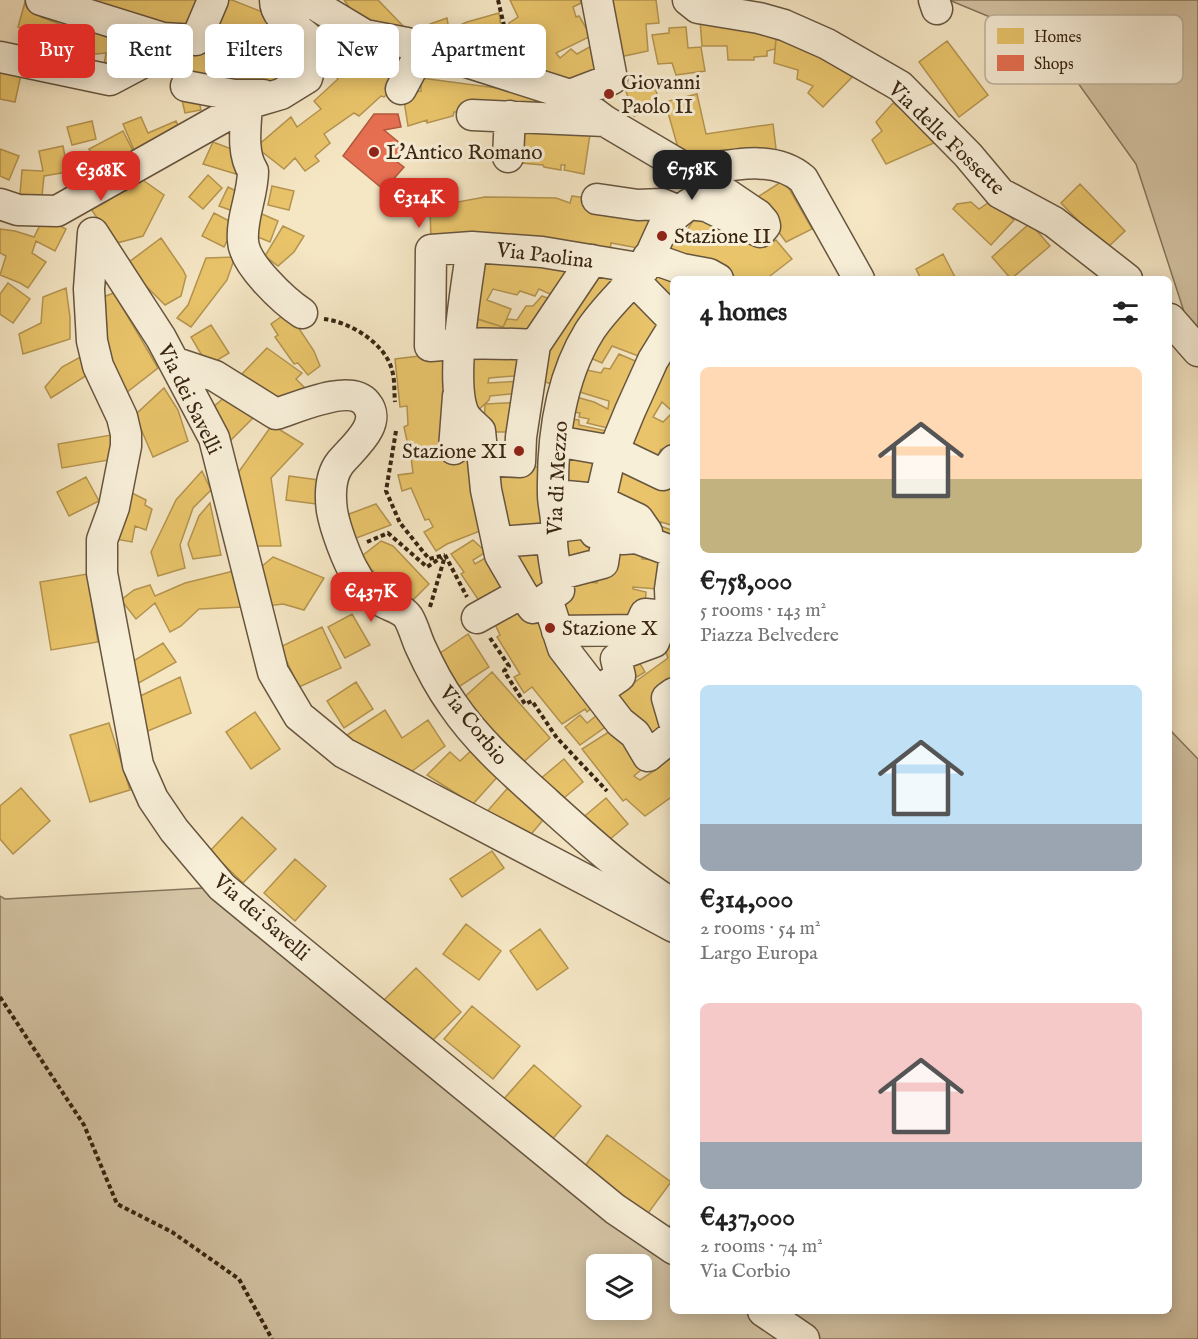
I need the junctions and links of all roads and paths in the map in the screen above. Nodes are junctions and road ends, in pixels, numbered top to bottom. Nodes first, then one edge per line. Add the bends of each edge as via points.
1 (41, 0) edge
2 (213, 0) edge
3 (275, 0) edge
4 (498, 0) edge
5 (597, 0) edge
6 (688, 0) edge
7 (310, 2) edge
8 (118, 24) edge
9 (504, 24) edge
10 (193, 40) edge
11 (411, 45) edge
12 (0, 57) edge
13 (411, 70) edge
14 (114, 78) edge
15 (518, 78) edge
16 (186, 87) dead end
17 (401, 89) dead end
18 (281, 94) junction
19 (570, 95) junction
20 (247, 104) junction
21 (472, 115) dead end
22 (510, 116) junction
23 (604, 121) junction
24 (507, 157) dead end
25 (688, 172) junction
26 (0, 197) edge
27 (597, 199) dead end
28 (0, 204) edge
29 (69, 204) junction
30 (672, 217) junction
31 (93, 232) junction
32 (472, 247) junction
33 (623, 265) junction
34 (713, 276) edge
35 (857, 276) edge
36 (1123, 276) edge
37 (302, 313) joint
38 (670, 317) edge
39 (1172, 321) edge
40 (670, 332) edge
41 (460, 343) junction
42 (535, 345) junction
43 (1198, 351) edge
44 (176, 363) junction
45 (458, 390) junction
46 (395, 403) dead end
47 (396, 425) dead end
48 (556, 441) junction
49 (454, 449) dead end
50 (614, 451) junction
51 (483, 460) junction
52 (670, 465) edge
53 (552, 495) junction
54 (600, 501) junction
55 (554, 533) junction
56 (607, 536) junction
57 (645, 541) junction
58 (498, 542) junction
59 (670, 550) edge
60 (346, 551) junction
61 (445, 555) junction
62 (544, 593) junction
63 (670, 614) edge
64 (664, 617) junction
65 (477, 618) junction
66 (557, 631) junction
67 (420, 645) junction
68 (597, 692) junction
69 (670, 738) edge
70 (607, 791) dead end
71 (670, 902) edge
72 (670, 925) edge
73 (0, 998) edge
74 (670, 1247) edge
75 (767, 1314) edge
76 (272, 1339) edge
77 (804, 1339) edge

1 - 8 street
2 - 10 street
3 - 18 street via 281,17 310,40 314,51 307,78
4 - 9 path
5 - 19 street via 612,79
6 - 36 street, Via delle Fossette via 698,8 784,25 827,44 900,86 1000,193 1054,222
7 - 11 street via 365,35
12 - 14 street
13 - 17 street
15 - 19 street
16 - 18 street via 234,95
18 - 20 street
19 - 23 street
20 - 29 street
20 - 37 street via 248,163 254,171 243,242 267,283
21 - 22 street
22 - 23 street
22 - 24 street
23 - 25 street
25 - 30 street via 758,215 765,226 760,232 700,204 688,204
25 - 35 street via 755,162 795,173 803,179
26 - 29 street via 48,207
27 - 30 street via 662,204
28 - 29 street via 18,210 57,210
29 - 31 street, Via dei Savelli
30 - 33 street
31 - 44 street, Via dei Savelli
31 - 74 street, Via dei Savelli via 89,289 92,341 126,434 114,507 102,540 102,573 138,765 153,799 222,887 615,1209
32 - 33 street, Via Paolina via 542,252
32 - 41 street
32 - 41 street, Via Paolina via 431,250 430,345
33 - 34 street, Via Paolina via 682,269
33 - 38 street
33 - 42 street
33 - 48 street, Via di Mezzo via 588,334 590,361 561,406
37 - 46 path via 342,324 371,339 393,370
39 - 43 street
40 - 50 street via 653,360
41 - 42 street
41 - 45 street
42 - 51 street via 520,462
44 - 60 street, Via Corbio via 215,376 276,414 333,396 361,398 367,404 371,420 365,435 340,464 331,496 335,525
44 - 72 street, Via dei Savelli via 214,438 273,672 299,716 344,753
45 - 49 street
45 - 51 street via 465,416 480,431
47 - 61 path via 386,490 400,523 429,559
48 - 50 street
48 - 53 street, Via di Mezzo
50 - 52 street via 663,475
50 - 54 street
51 - 58 street
53 - 54 street via 587,496
53 - 55 street, Via di Mezzo
54 - 57 street via 638,519 648,532
55 - 56 street via 588,523 596,533
55 - 58 street
55 - 62 street, Via di Mezzo
56 - 57 street
56 - 62 street via 603,563
57 - 59 street
58 - 62 street via 500,555
60 - 61 path via 388,533 427,567
60 - 67 street, Via Corbio via 356,576 367,589 378,600 405,613
61 - 65 path
61 - 67 path
62 - 65 street
62 - 66 street
63 - 64 street
64 - 66 street via 645,614 638,630
64 - 68 street via 654,642 616,659 620,676
65 - 70 path via 509,666 504,670 525,704 532,701 557,738
66 - 68 street via 563,648
67 - 71 street, Via Corbio via 453,706 501,761 621,868
68 - 69 street via 648,756
73 - 76 path via 84,1125 117,1203 171,1232 239,1279
75 - 77 street

